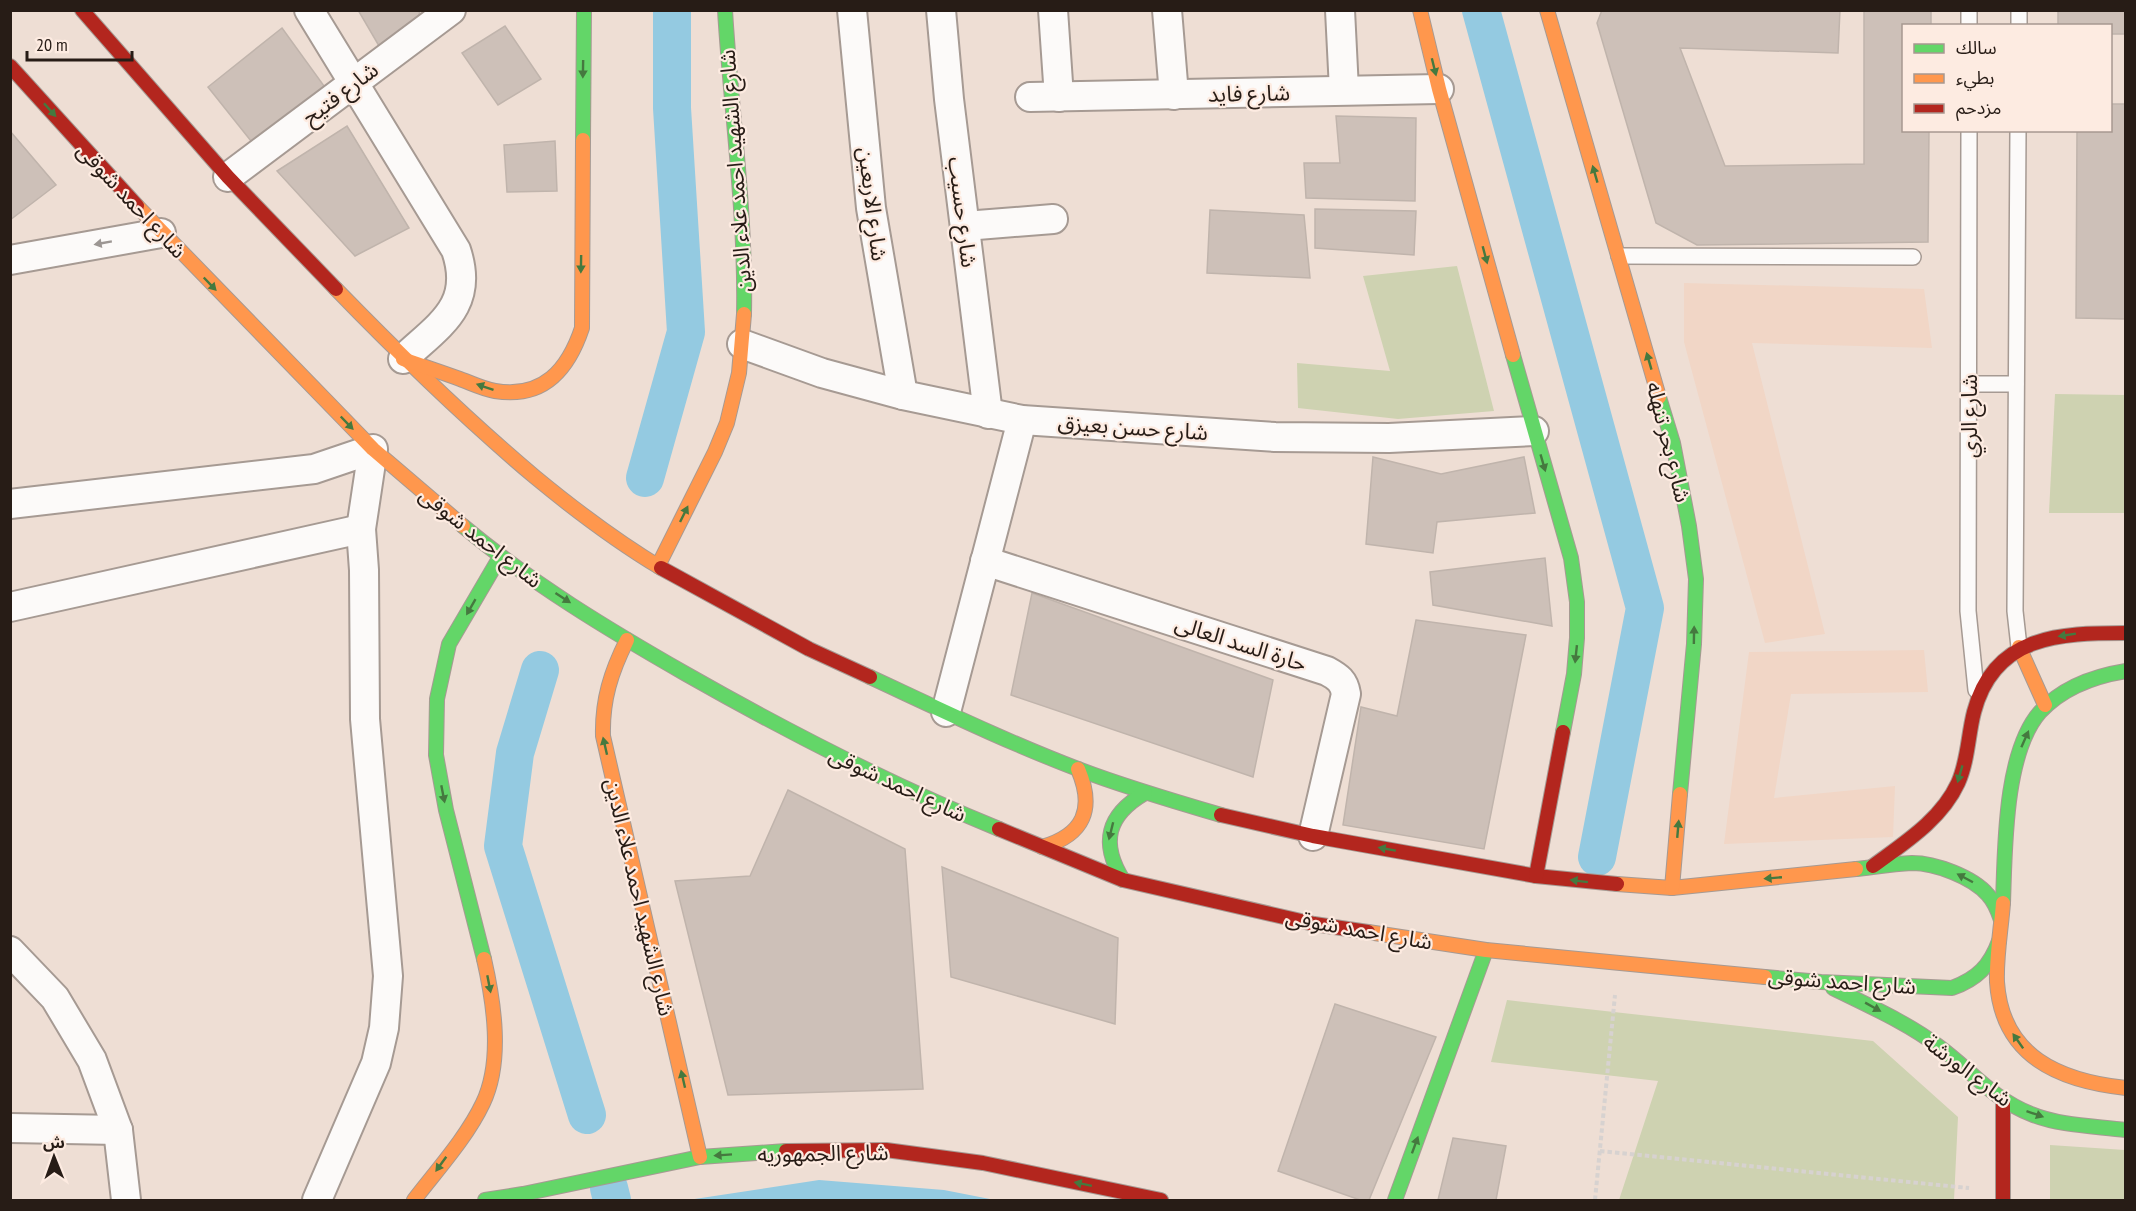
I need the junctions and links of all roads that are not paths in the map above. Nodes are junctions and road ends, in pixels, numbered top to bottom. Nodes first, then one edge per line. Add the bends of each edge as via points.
1 (82, 10) edge
2 (309, 10) edge
3 (451, 10) edge
4 (584, 10) edge
5 (725, 10) edge
6 (852, 10) edge
7 (941, 10) edge
8 (1053, 10) edge
9 (1167, 10) edge
10 (1340, 10) edge
11 (1420, 10) edge
12 (1547, 10) edge
13 (10, 66) edge
14 (354, 83) junction
15 (1439, 89) junction
16 (1344, 90) junction
17 (1174, 95) junction
18 (1030, 97) dead end
19 (1059, 97) junction
20 (1969, 132) edge
21 (2018, 132) edge
22 (228, 177) junction
23 (1053, 219) dead end
24 (965, 226) junction
25 (161, 233) junction
26 (1619, 256) junction
27 (1913, 257) dead end
28 (10, 260) edge
29 (742, 344) junction
30 (403, 359) junction
31 (1970, 384) junction
32 (2016, 384) junction
33 (903, 395) junction
34 (988, 414) junction
35 (1022, 420) junction
36 (1534, 431) junction
37 (373, 449) junction
38 (10, 504) edge
39 (361, 529) junction
40 (500, 557) junction
41 (985, 561) junction
42 (658, 566) junction
43 (10, 607) edge
44 (2126, 633) edge
45 (627, 640) junction
46 (2019, 647) junction
47 (2126, 671) edge
48 (1977, 702) junction
49 (2045, 705) junction
50 (946, 712) junction
51 (1078, 769) junction
52 (1145, 793) junction
53 (1313, 836) junction
54 (1042, 847) junction
55 (1869, 869) junction
56 (1536, 876) junction
57 (1123, 880) junction
58 (1672, 888) junction
59 (2001, 920) junction
60 (1999, 942) junction
61 (1486, 950) junction
62 (10, 951) edge
63 (1821, 982) junction
64 (2126, 1088) edge
65 (2003, 1101) junction
66 (10, 1128) edge
67 (118, 1130) junction
68 (2126, 1130) edge
69 (700, 1157) junction
70 (2003, 1196) edge
71 (126, 1200) edge
72 (316, 1200) edge
73 (414, 1200) edge
74 (484, 1200) edge
75 (1157, 1200) edge
76 (1395, 1200) edge

1 - 22 main road
2 - 14 street
3 - 14 street, شارع فتيح
4 -> 30 main road via 582,328 577,348 552,379 514,392 494,391
5 - 29 main road, شارع الشهيد احمد علاء الدين via 746,284
6 - 33 street, شارع الاربعين via 871,208
7 - 24 street, شارع حسيب
8 - 19 street
9 - 17 street
10 - 16 street
11 -> 15 main road
26 -> 12 main road, شارع بحر تنهله
13 -> 25 main road, شارع احمد شوقى
14 - 22 street, شارع فتيح
14 - 30 street via 462,266 461,291 450,314
15 - 16 street, شارع فايد
15 -> 36 main road
16 - 17 street, شارع فايد
17 - 19 street, شارع فايد
18 - 19 street, شارع فايد
20 - 31 lane, شارع الري
21 - 32 lane, شارع الري
22 - 30 main road
23 - 24 street
24 - 34 street, شارع حسيب
25 -> 28 street
25 -> 37 main road, شارع احمد شوقى
26 - 27 lane
58 -> 26 main road, شارع بحر تنهله via 1694,644 1696,579 1673,443
29 - 33 street, شارع حسن بعيزق via 822,373
42 -> 29 main road, شارع الشهيد احمد علاء الدين via 726,424
30 - 42 main road via 497,445 583,516
31 - 32 lane
31 - 48 lane, شارع الري via 1968,611
32 - 46 lane, شارع الري via 2014,611
33 - 34 street, شارع حسن بعيزق
34 - 35 street, شارع حسن بعيزق
35 - 36 street, شارع حسن بعيزق via 1275,437 1389,438
35 - 41 street
36 -> 56 main road via 1571,558 1577,602 1574,674
37 - 38 street via 314,469
37 - 39 street
37 - 40 main road, شارع احمد شوقى
39 - 43 street
39 - 72 street via 365,719 388,976 384,1028 376,1063
40 -> 45 main road, شارع احمد شوقى
40 -> 73 main road via 450,644 437,699 435,755 490,985 494,1064 484,1102
41 - 50 street
41 - 53 street, حارة السد العالى via 1336,676 1344,683 1346,694
42 - 50 main road via 808,649
44 -> 46 main road via 2079,633 2044,638
45 - 54 main road, شارع احمد شوقى via 824,750 942,806
69 -> 45 main road, شارع الشهيد احمد علاء الدين via 603,736 606,685
46 - 48 main road via 1989,676
46 - 49 main road
47 - 49 main road via 2086,681
48 -> 55 main road via 1958,783 1938,813
59 -> 49 main road via 2015,765 2023,740
50 - 51 main road
51 - 52 main road
51 - 54 main road via 1088,795 1081,823 1064,840
52 - 53 main road
52 -> 57 main road via 1123,807 1110,831 1110,857
56 -> 53 main road
54 - 57 main road, شارع احمد شوقى
55 -> 58 main road
59 -> 55 main road via 1994,899 1958,874 1914,863
58 -> 56 main road
57 - 61 main road, شارع احمد شوقى via 1314,924
59 - 60 main road
60 - 63 main road, شارع احمد شوقى via 1985,970 1972,981 1952,988
64 -> 60 main road via 2086,1083 2041,1062 2023,1048 2009,1027 1998,991
61 - 63 main road, شارع احمد شوقى
76 -> 61 main road
62 - 67 street via 55,998 92,1060
63 -> 65 main road, شارع الورشة via 1863,1001 1938,1046
65 -> 68 main road, شارع الورشة via 2033,1115 2066,1123
65 - 70 main road
66 - 67 street
67 - 71 street
69 - 74 main road, شارع الجمهوريه
75 -> 69 main road, شارع الجمهوريه via 983,1163 886,1150

